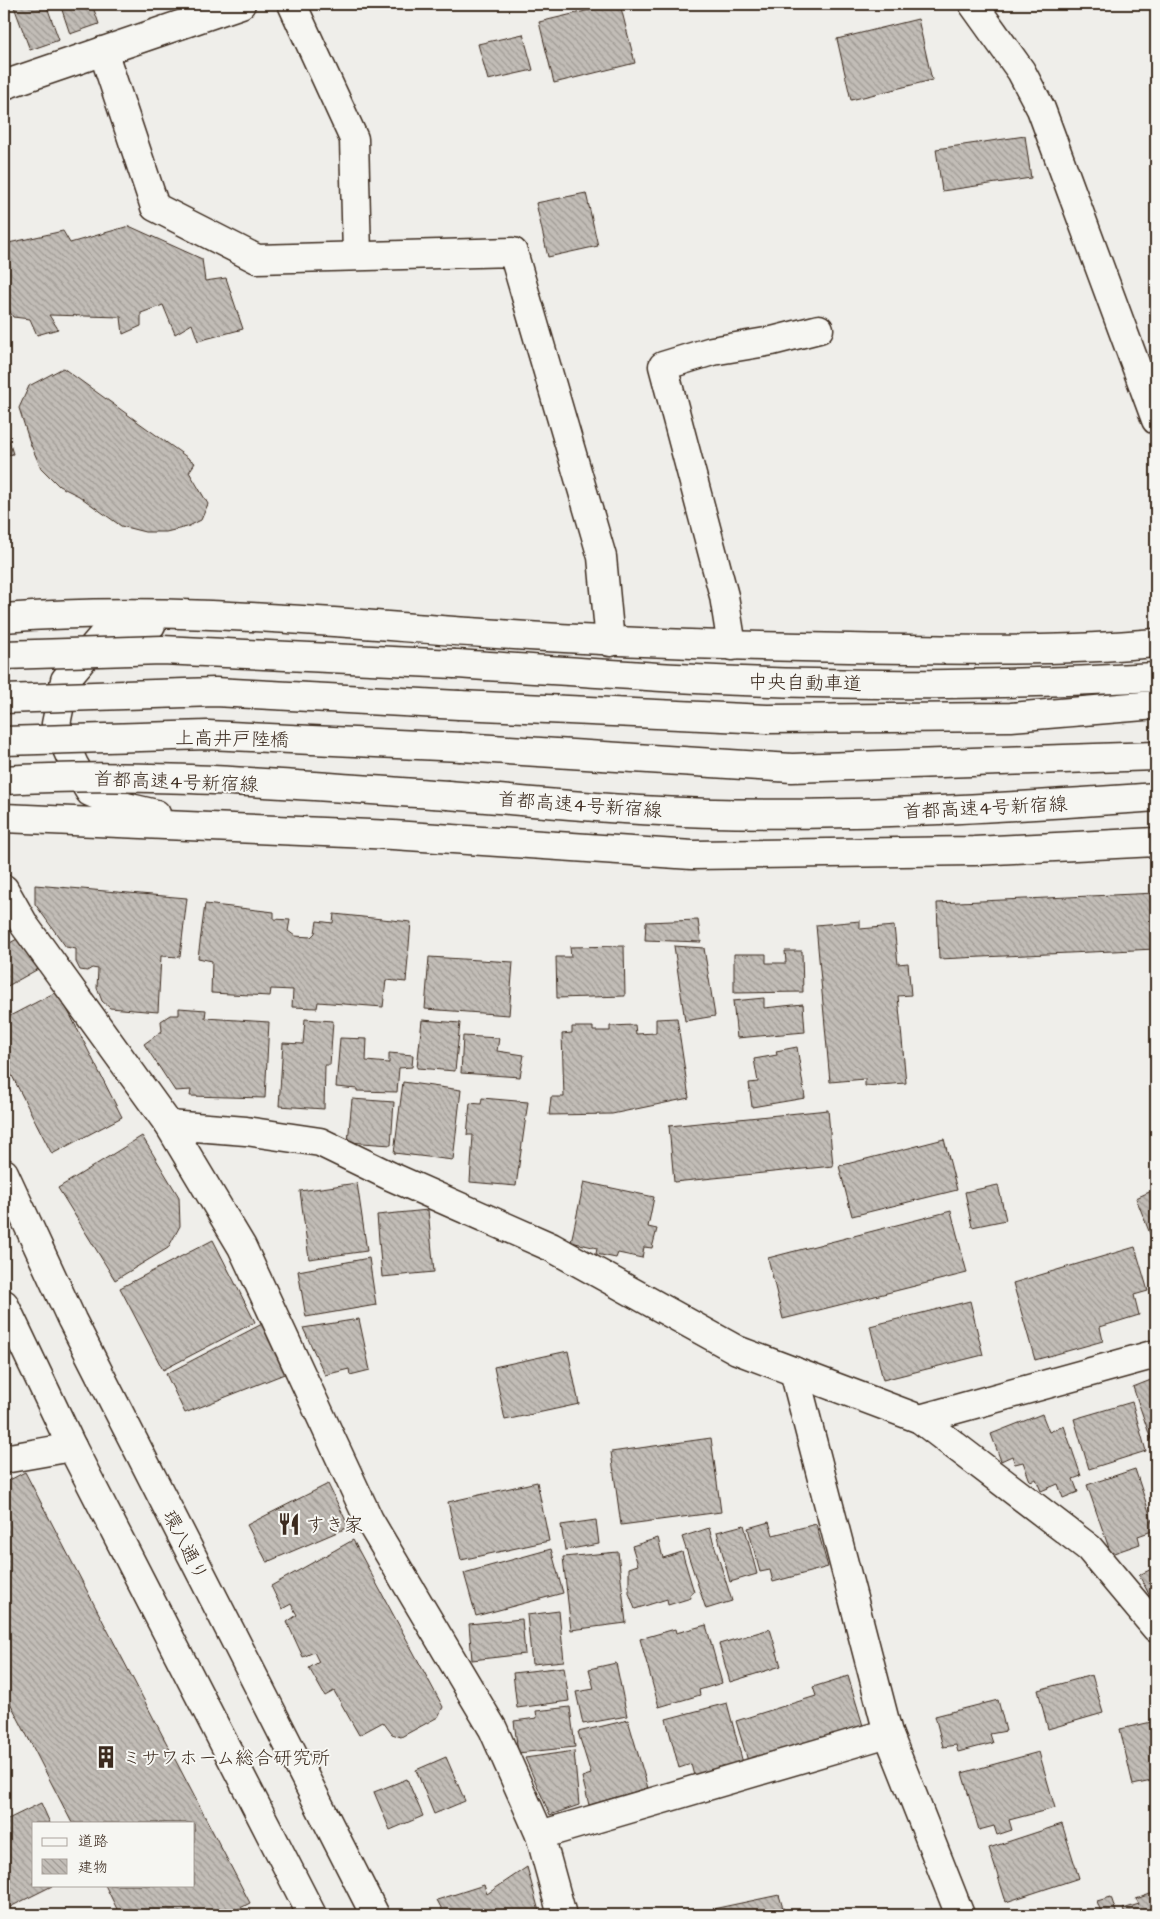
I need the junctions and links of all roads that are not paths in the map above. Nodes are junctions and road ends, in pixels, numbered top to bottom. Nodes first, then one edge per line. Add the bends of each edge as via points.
1 (241, 4) edge
2 (292, 4) edge
3 (973, 4) edge
4 (103, 51) junction
5 (4, 85) edge
6 (357, 255) junction
7 (818, 329) dead end
8 (1156, 420) edge
9 (208, 614) junction
10 (4, 618) edge
11 (610, 642) junction
12 (1156, 643) edge
13 (732, 646) junction
14 (4, 655) edge
15 (1156, 677) edge
16 (4, 700) edge
17 (1156, 705) edge
18 (4, 741) edge
19 (1156, 756) edge
20 (4, 780) edge
21 (1156, 797) edge
22 (4, 818) edge
23 (208, 828) junction
24 (1156, 842) edge
25 (4, 889) edge
26 (169, 1124) junction
27 (4, 1173) edge
28 (4, 1304) edge
29 (1156, 1354) edge
30 (794, 1371) junction
31 (920, 1419) junction
32 (72, 1447) junction
33 (4, 1459) edge
34 (1156, 1628) edge
35 (888, 1733) junction
36 (540, 1835) junction
37 (312, 1915) edge
38 (375, 1915) edge
39 (562, 1915) edge
40 (960, 1915) edge

1 - 4 main road
2 - 6 main road via 354,140
3 - 8 main road via 1021,71 1041,109
4 - 5 main road
4 - 6 main road via 155,207 257,259
6 - 11 main road via 514,252 602,557
7 - 13 main road via 712,351 663,366 724,596
9 - 10 main road via 72,613
9 - 11 main road
9 - 23 main road via 104,634 65,680 56,724 90,792 126,807
11 - 13 main road
12 - 13 main road via 1099,648 945,650
14 - 15 main road, 中央自動車道, bridge via 162,650 813,683 959,683
16 - 17 main road, bridge via 215,692 767,719 1011,717
18 - 19 main road, 上高井戸陸橋, bridge via 208,735 792,768
20 - 21 main road, 首都高速4号新宿線, bridge via 202,780 641,810 799,813 987,809
22 - 23 main road
23 - 24 main road via 393,835 692,855 974,851
25 - 26 main road via 25,926
26 - 30 main road via 246,1130 320,1142 551,1247 737,1350
26 - 36 main road via 242,1247 369,1520 493,1728
27 - 38 main road, 環八通り via 72,1320
28 - 32 main road
29 - 31 main road
30 - 31 main road
30 - 35 main road
31 - 34 main road via 1090,1548
32 - 33 main road
32 - 37 main road
35 - 36 main road
35 - 40 main road
36 - 39 main road

